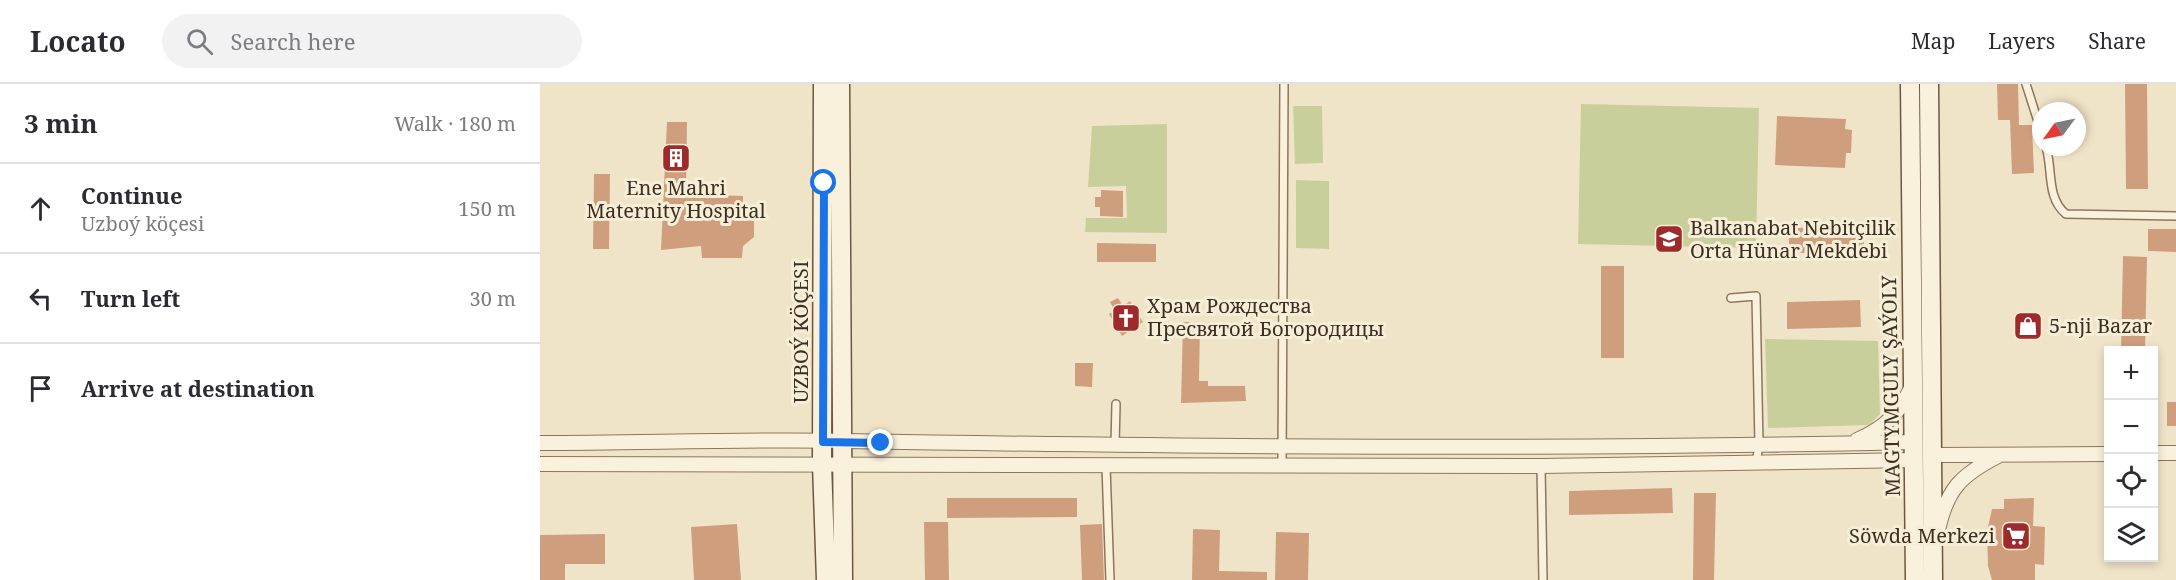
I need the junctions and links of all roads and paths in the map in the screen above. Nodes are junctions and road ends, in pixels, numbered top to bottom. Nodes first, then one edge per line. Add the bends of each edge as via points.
1 (823, 84) edge
2 (840, 84) edge
3 (1284, 84) edge
4 (1910, 84) edge
5 (1929, 84) edge
6 (2026, 84) edge
7 (2032, 103) edge
8 (2047, 156) edge
9 (2176, 216) edge
10 (1731, 298) dead end
11 (1913, 384) junction
12 (1116, 404) dead end
13 (842, 441) junction
14 (823, 442) junction
15 (540, 443) edge
16 (1851, 443) junction
17 (1114, 445) junction
18 (1759, 446) junction
19 (1281, 447) junction
20 (1914, 451) junction
21 (2158, 453) edge
22 (2176, 453) edge
23 (2002, 454) junction
24 (2104, 454) edge
25 (1933, 455) junction
26 (1756, 463) junction
27 (540, 464) edge
28 (822, 464) junction
29 (841, 464) junction
30 (1282, 465) junction
31 (1106, 466) junction
32 (1541, 466) junction
33 (1934, 550) junction
34 (826, 580) edge
35 (843, 580) edge
36 (1110, 580) edge
37 (1543, 580) edge
38 (1915, 580) edge
39 (1934, 580) edge

1 - 14 street, UZBOÝ KÖÇESI
2 - 13 street, UZBOÝ KÖÇESI
3 - 19 lane
4 - 11 street, MAGTYMGULY ŞAÝOLY
5 - 25 street, MAGTYMGULY ŞAÝOLY
6 - 7 lane
8 - 9 lane via 2053,196 2066,214
10 - 18 lane via 1756,296
11 - 16 street via 1896,416 1884,427
11 - 20 street, MAGTYMGULY ŞAÝOLY
12 - 17 lane
13 - 14 street
13 - 17 street
13 - 29 street, UZBOÝ KÖÇESI
14 - 15 street
14 - 28 street, UZBOÝ KÖÇESI
16 - 18 street
16 - 20 street
17 - 19 street
18 - 19 street
18 - 26 lane
19 - 30 lane
20 - 26 street
20 - 38 street, MAGTYMGULY ŞAÝOLY
21 - 22 street
23 - 24 street
23 - 25 street
23 - 33 street via 1969,473 1950,490
25 - 33 street, MAGTYMGULY ŞAÝOLY
26 - 32 street
27 - 28 street
28 - 29 street
28 - 34 street, UZBOÝ KÖÇESI
29 - 31 street
29 - 35 street, UZBOÝ KÖÇESI
30 - 31 street
30 - 32 street
31 - 36 lane
32 - 37 lane
33 - 39 street, MAGTYMGULY ŞAÝOLY

